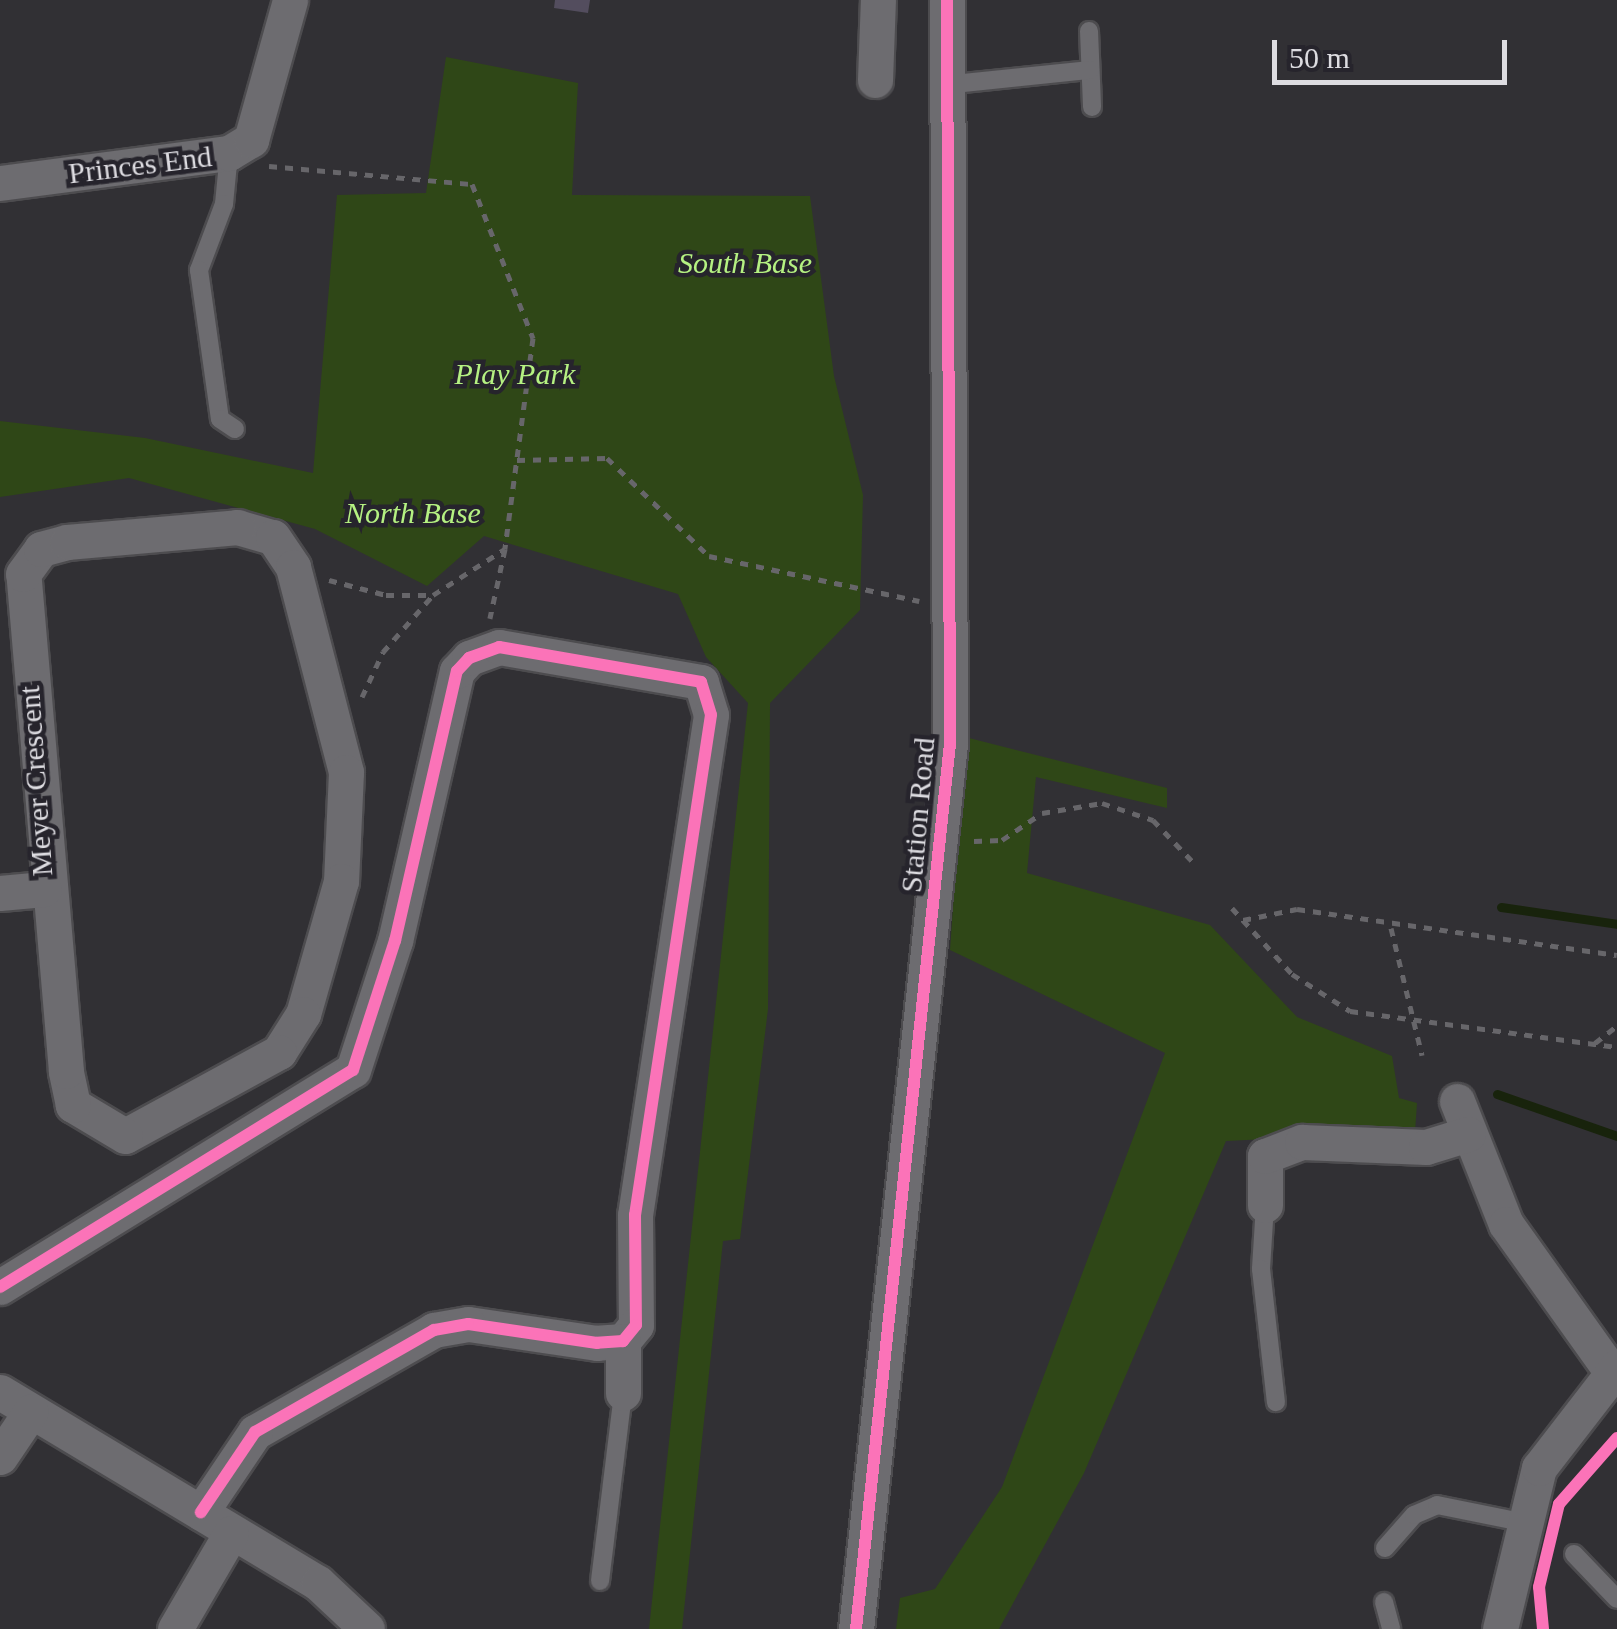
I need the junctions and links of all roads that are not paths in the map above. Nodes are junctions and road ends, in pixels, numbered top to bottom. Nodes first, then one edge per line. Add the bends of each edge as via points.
1 (290, 0) edge
2 (878, 0) edge
3 (947, 0) edge
4 (1089, 31) dead end
5 (1090, 70) junction
6 (875, 80) dead end
7 (944, 85) junction
8 (1092, 107) dead end
9 (228, 154) junction
10 (0, 184) edge
11 (235, 429) dead end
12 (44, 889) junction
13 (0, 893) edge
14 (1265, 1206) joint
15 (0, 1287) edge
16 (623, 1341) junction
17 (1614, 1369) edge
18 (0, 1392) edge
19 (623, 1393) joint
20 (1276, 1402) dead end
21 (32, 1411) junction
22 (0, 1456) edge
23 (201, 1512) junction
24 (1522, 1522) junction
25 (231, 1533) junction
26 (1385, 1548) dead end
27 (1574, 1554) dead end
28 (600, 1581) dead end
29 (1617, 1599) edge
30 (1384, 1602) dead end
31 (175, 1629) edge
32 (367, 1629) edge
33 (856, 1629) edge
34 (1391, 1629) edge
35 (1500, 1629) edge

1 - 9 street, Princes End via 251,140
2 - 6 street
3 - 7 street, Station Road
4 - 5 lane
5 - 7 lane
5 - 8 lane
7 - 33 street, Station Road via 949,607 942,841
9 - 10 street, Princes End
9 - 11 lane via 224,204 198,270 220,419
12 - 12 street, Meyer Crescent via 22,608 29,559 67,542 236,528 273,537 289,562 340,739 349,807 342,881 292,1037 255,1069 149,1130 104,1130 72,1104
12 - 13 street
14 - 17 street via 1265,1156 1302,1142 1426,1147 1462,1118 1506,1224
14 - 20 lane
15 - 16 street via 352,1070 395,941 457,671 483,650 679,672 701,682 710,700 634,1216 636,1325
16 - 19 street
16 - 23 street via 468,1324 434,1330 255,1432
17 - 24 street via 1539,1468
18 - 21 street
19 - 28 lane
21 - 22 street
21 - 23 street
23 - 25 street
24 - 26 lane via 1437,1505 1414,1515
24 - 35 street
25 - 31 street
25 - 32 street via 318,1583
27 - 29 lane
30 - 34 lane

